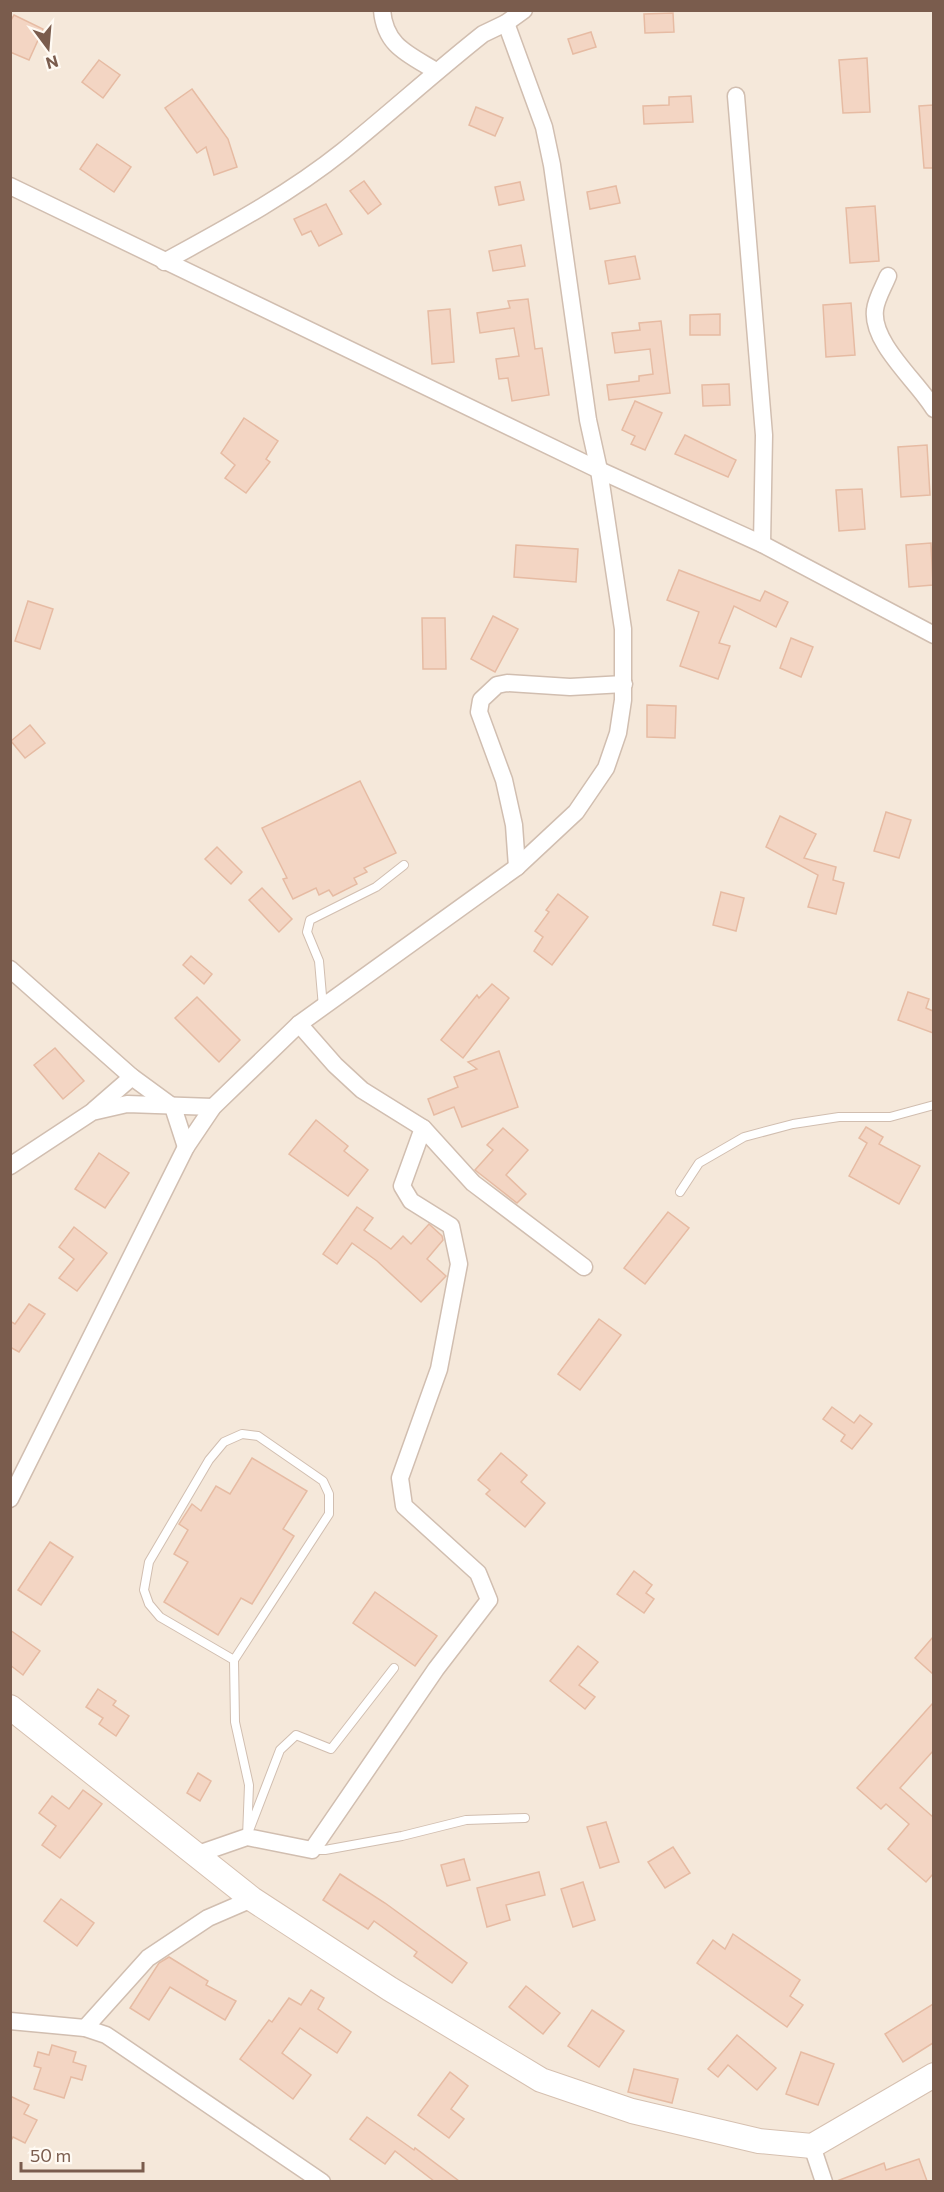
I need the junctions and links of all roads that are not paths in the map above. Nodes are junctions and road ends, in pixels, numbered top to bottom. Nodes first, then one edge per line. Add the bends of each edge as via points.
1 (382, 10) edge
2 (524, 10) edge
3 (506, 23) junction
4 (436, 71) junction
5 (736, 96) dead end
6 (10, 186) edge
7 (164, 262) junction
8 (888, 276) dead end
9 (933, 409) edge
10 (599, 470) junction
11 (762, 544) junction
12 (933, 635) edge
13 (624, 684) junction
14 (404, 865) dead end
15 (517, 867) junction
16 (10, 969) edge
17 (323, 1008) junction
18 (299, 1024) junction
19 (132, 1077) junction
20 (933, 1106) edge
21 (173, 1107) junction
22 (213, 1107) junction
23 (92, 1112) junction
24 (423, 1128) junction
25 (186, 1147) junction
26 (10, 1166) edge
27 (680, 1192) dead end
28 (584, 1267) dead end
29 (10, 1499) edge
30 (234, 1660) junction
31 (394, 1668) dead end
32 (10, 1707) edge
33 (525, 1818) dead end
34 (247, 1837) junction
35 (312, 1850) junction
36 (198, 1854) junction
37 (252, 1899) junction
38 (11, 2023) edge
39 (85, 2028) junction
40 (933, 2075) edge
41 (812, 2146) junction
42 (322, 2181) edge
43 (824, 2181) edge

1 - 4 street via 383,26 395,46
2 - 3 street
3 - 4 street via 483,34
3 - 10 street via 544,127 552,165 588,420
4 - 7 street via 342,152 238,221
5 - 11 street via 764,435
6 - 7 street
7 - 10 street
8 - 9 street via 874,312 877,324 901,367
10 - 11 street
10 - 13 street via 620,597
11 - 12 street
13 - 15 street via 618,733 606,768 576,812
13 - 15 street via 570,687 507,683 497,686 482,700 479,712 504,780 514,825
14 - 17 lane via 376,887 310,920 307,932 319,961
15 - 17 street
16 - 19 street
17 - 18 street
18 - 22 street
18 - 24 street via 362,1090
19 - 21 street
19 - 23 street
20 - 27 lane via 890,1117 816,1120 744,1137 699,1163
21 - 22 street
21 - 23 street via 127,1104
21 - 25 street
22 - 25 street
23 - 26 street
24 - 28 street via 473,1183
24 - 35 street via 402,1186 411,1201 451,1226 459,1264 439,1369 400,1478 404,1506 478,1573 489,1600 436,1669
25 - 29 street
30 - 30 lane via 160,1617 144,1590 149,1562 209,1460 224,1442 242,1434 258,1436 322,1481 329,1494 329,1514
30 - 34 lane via 235,1722 249,1785
31 - 34 lane via 331,1749 296,1735 280,1750
32 - 36 street
33 - 35 lane via 466,1820 402,1836
34 - 35 street
34 - 36 street
36 - 37 street
37 - 39 street via 208,1918 148,1958
37 - 41 street via 390,1989 541,2080 632,2111 759,2141
38 - 39 street
39 - 42 street via 106,2035 136,2054
40 - 41 street
41 - 43 street

